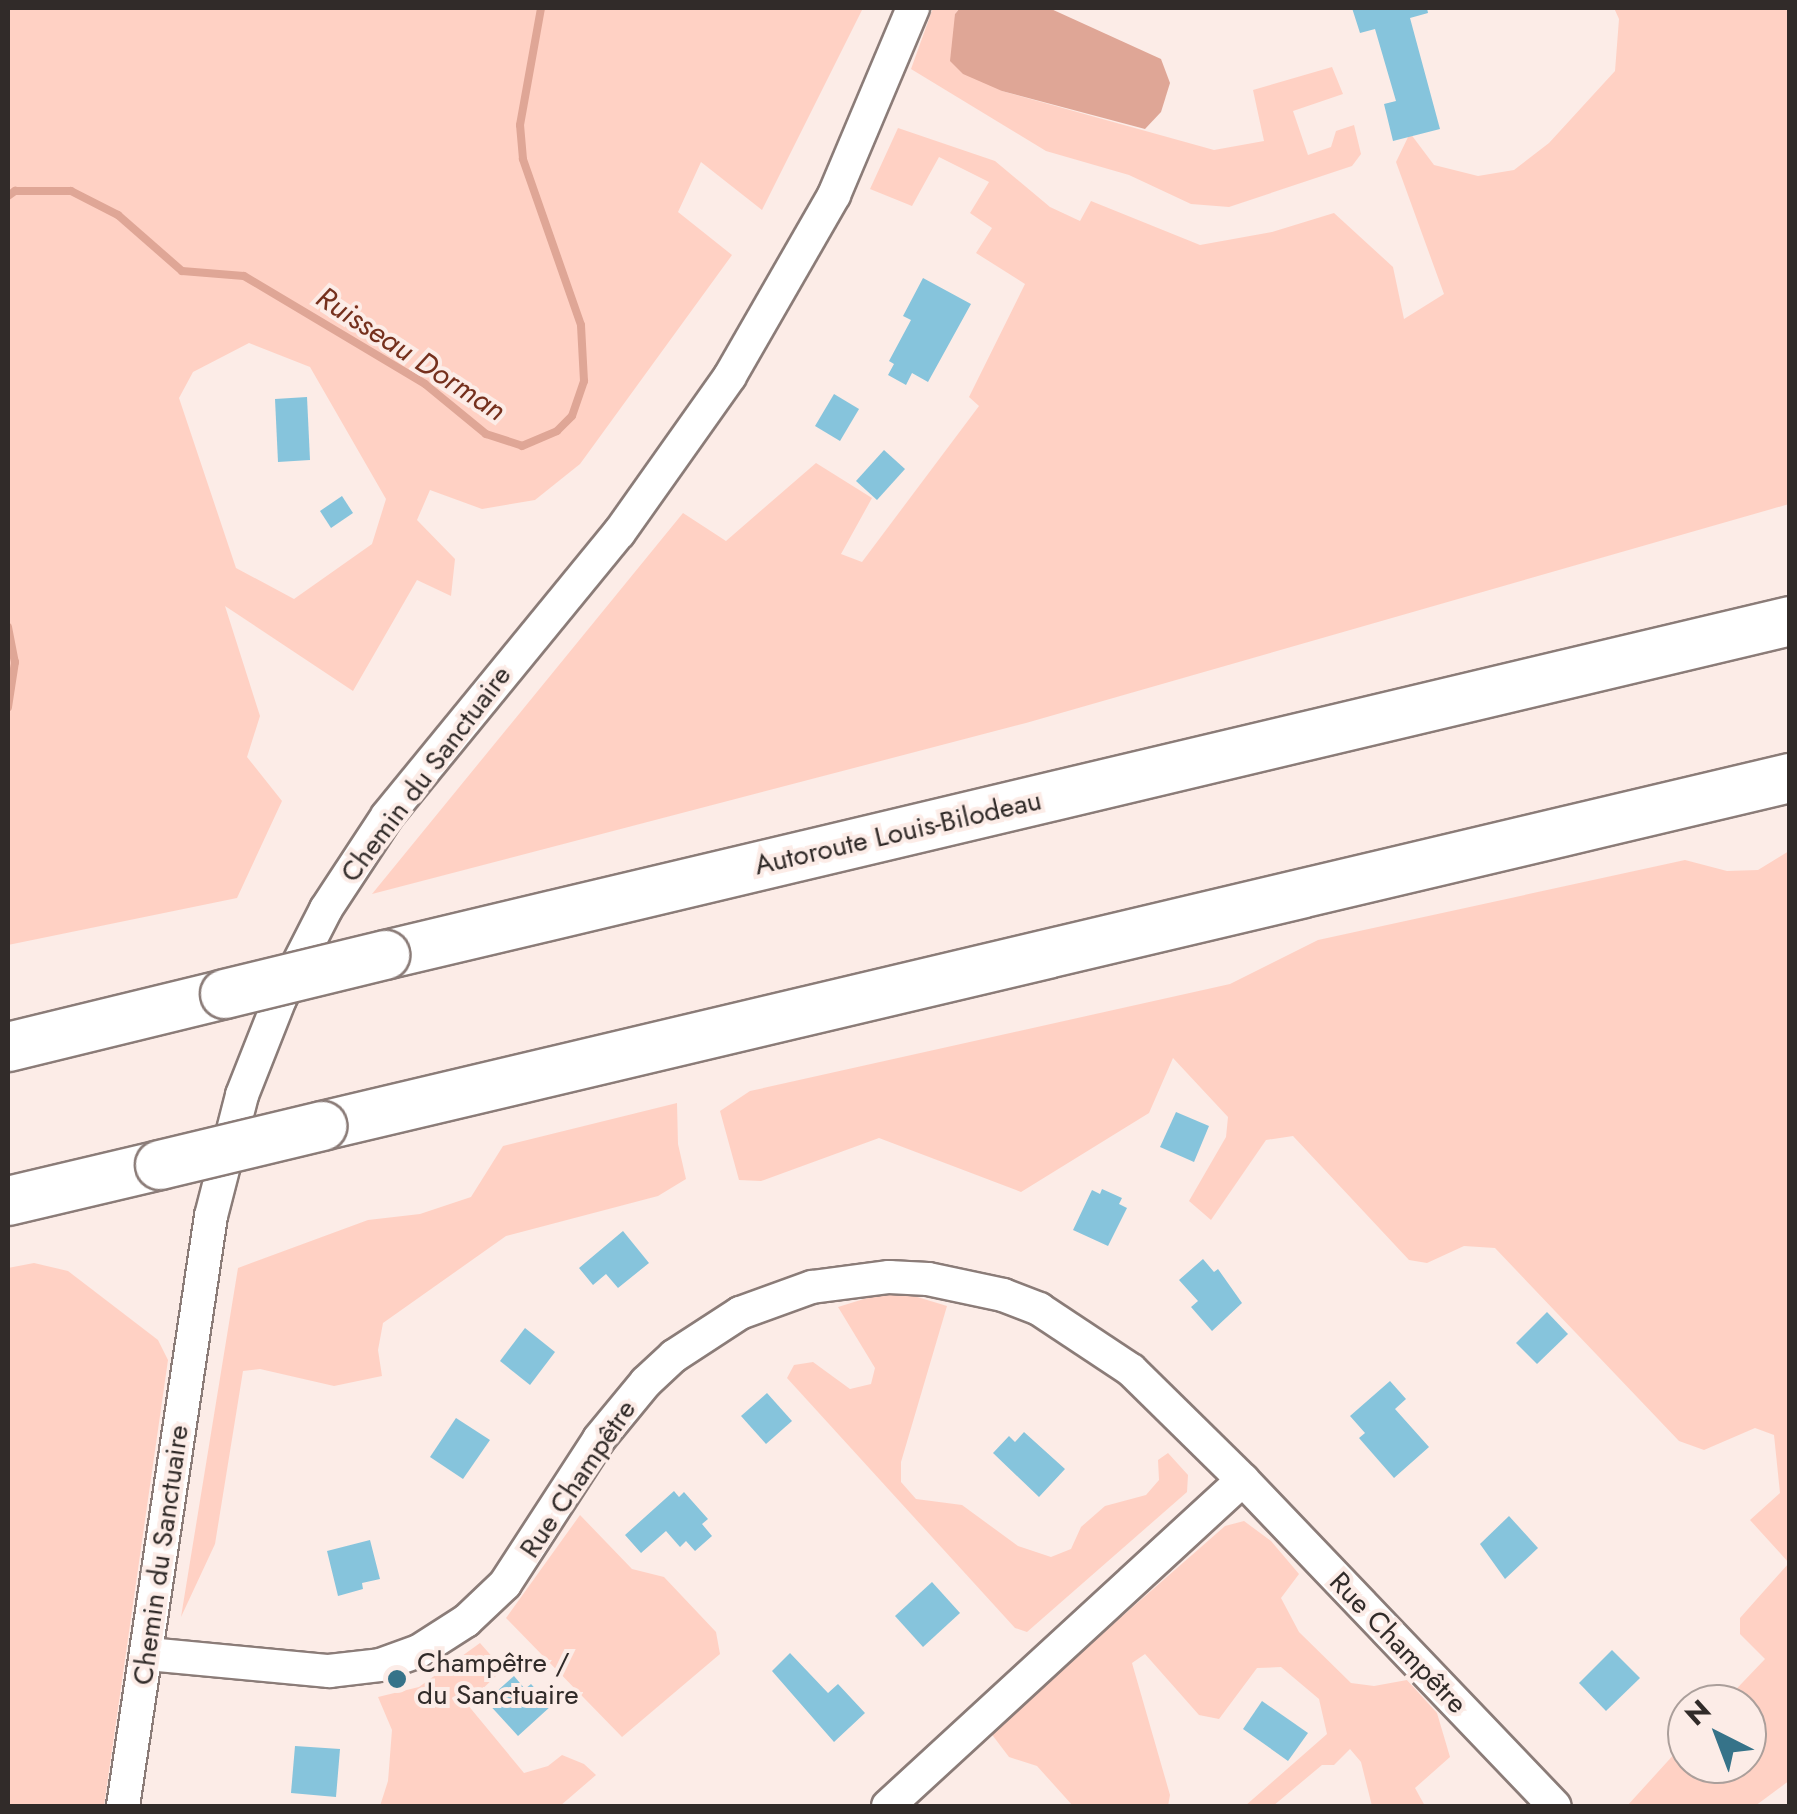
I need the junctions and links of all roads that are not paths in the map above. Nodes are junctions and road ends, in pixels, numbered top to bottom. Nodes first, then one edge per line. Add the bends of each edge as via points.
1 (912, 8) edge
2 (1790, 622) edge
3 (1790, 778) edge
4 (8, 1046) edge
5 (8, 1201) edge
6 (1243, 1480) junction
7 (148, 1654) junction
8 (123, 1806) edge
9 (888, 1806) edge
10 (1554, 1806) edge

1 - 7 street, Chemin du Sanctuaire via 834,195 730,376 627,523 387,816 326,909 280,999 242,1095 212,1216
2 - 4 highway, Autoroute Louis-Bilodeau, bridge
3 - 5 highway, bridge
6 - 7 street, Rue Champêtre via 1131,1370 1039,1309 928,1279 850,1280 775,1298 674,1356 598,1439 505,1584 466,1621 419,1650 380,1665 329,1672
6 - 9 street
6 - 10 street, Rue Champêtre
7 - 8 street, Chemin du Sanctuaire

